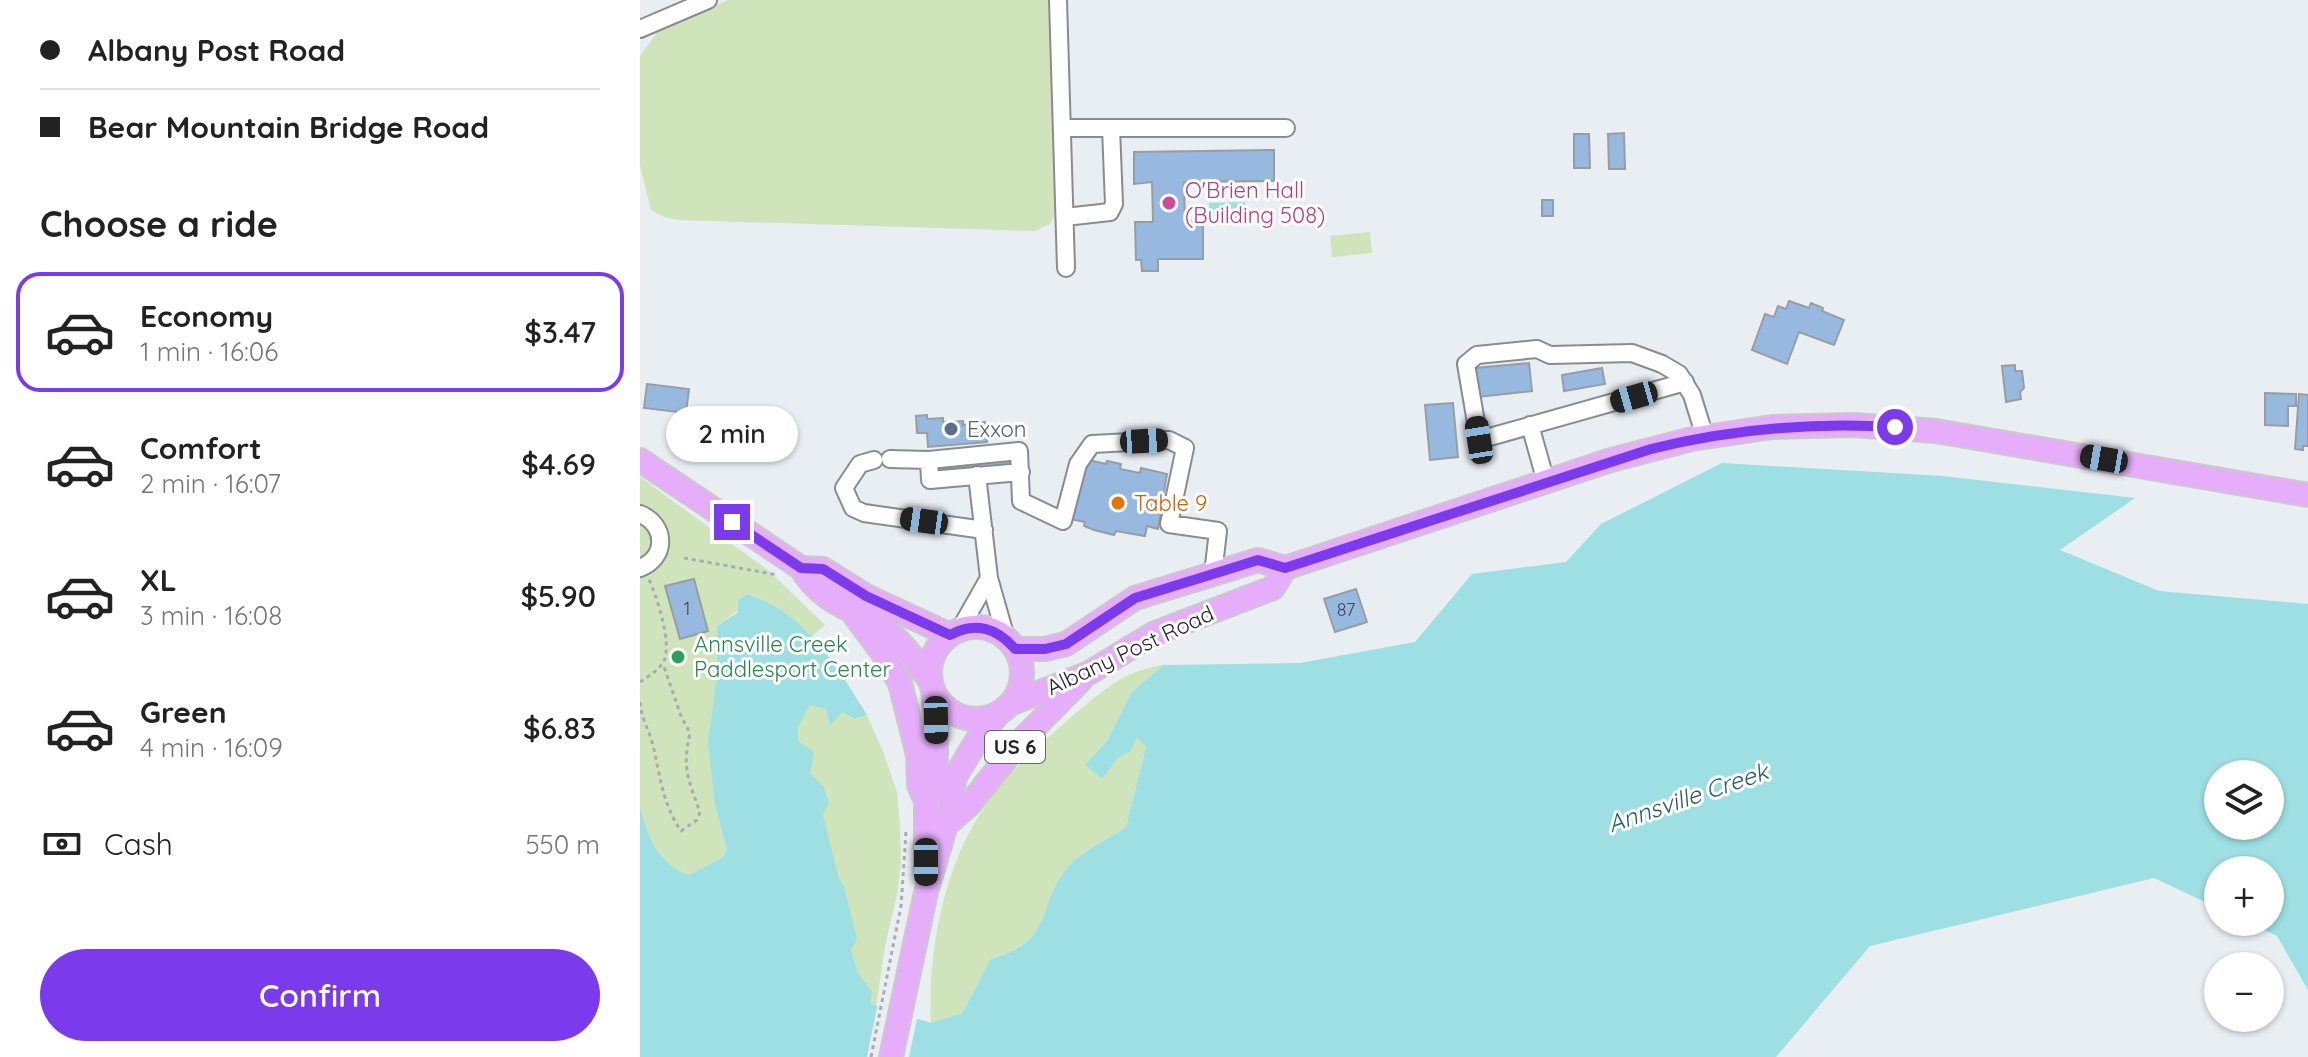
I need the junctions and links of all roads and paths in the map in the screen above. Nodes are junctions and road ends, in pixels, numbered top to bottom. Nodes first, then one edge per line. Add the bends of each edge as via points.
1 (708, 0) edge
2 (1058, 0) edge
3 (640, 29) edge
4 (1062, 128) junction
5 (1111, 128) junction
6 (1286, 128) dead end
7 (1065, 217) junction
8 (1066, 268) dead end
9 (1685, 382) junction
10 (1530, 425) junction
11 (1705, 437) junction
12 (640, 460) edge
13 (975, 466) junction
14 (1546, 482) junction
15 (2308, 495) edge
16 (640, 514) edge
17 (984, 530) junction
18 (684, 558) dead end
19 (642, 568) edge
20 (1285, 568) junction
21 (790, 572) junction
22 (1213, 574) junction
23 (989, 578) junction
24 (855, 615) junction
25 (955, 632) junction
26 (1010, 644) junction
27 (663, 664) junction
28 (1089, 673) junction
29 (640, 682) edge
30 (932, 686) junction
31 (640, 702) edge
32 (1005, 708) junction
33 (926, 801) junction
34 (946, 825) junction
35 (916, 903) junction
36 (871, 1057) edge
37 (891, 1057) edge

1 - 3 street
2 - 4 street
4 - 5 street
4 - 7 street
5 - 6 street
5 - 7 street via 1110,212
7 - 8 street
9 - 10 street
9 - 10 street via 1662,364 1632,353 1550,355 1537,349 1477,355 1466,364 1479,440
9 - 11 street
10 - 14 street
11 - 14 highway, Albany Post Road
11 - 15 highway, Albany Post Road via 1772,427 1895,427
12 - 21 highway, US 6
13 - 17 street
13 - 17 street via 882,459 860,464 844,488 853,508 864,513
13 - 22 street via 1019,451 1021,501 1063,521 1078,464 1092,444 1169,440 1185,448 1169,524 1218,531
14 - 20 highway, Albany Post Road
16 - 19 street via 654,523 661,539 657,556
17 - 23 street
18 - 21 path
19 - 27 path via 665,635
20 - 22 highway, Albany Post Road via 1258,560
20 - 28 highway, Albany Post Road via 1273,588 1153,634
21 - 24 highway, US 6
21 - 25 highway, US 6 via 823,569 866,596
22 - 26 highway, Albany Post Road via 1135,598 1066,644 1045,649
23 - 25 street
23 - 26 street
24 - 30 highway, US 6 via 894,636
24 - 33 highway, US 6 via 900,683
25 - 26 highway via 980,627
25 - 30 highway, US 6 via 931,658
26 - 32 highway, US 6 via 1021,677
27 - 29 path
27 - 31 path via 690,733 684,758 700,812 681,831 660,787
28 - 32 highway, Albany Post Road
28 - 34 highway, US 6
30 - 32 highway via 942,703 969,718
30 - 33 highway, US 6 via 936,786
32 - 34 highway, US 6 via 979,737 955,777
33 - 35 highway, US 6
34 - 35 highway, US 6
35 - 36 path
35 - 37 highway, US 6

